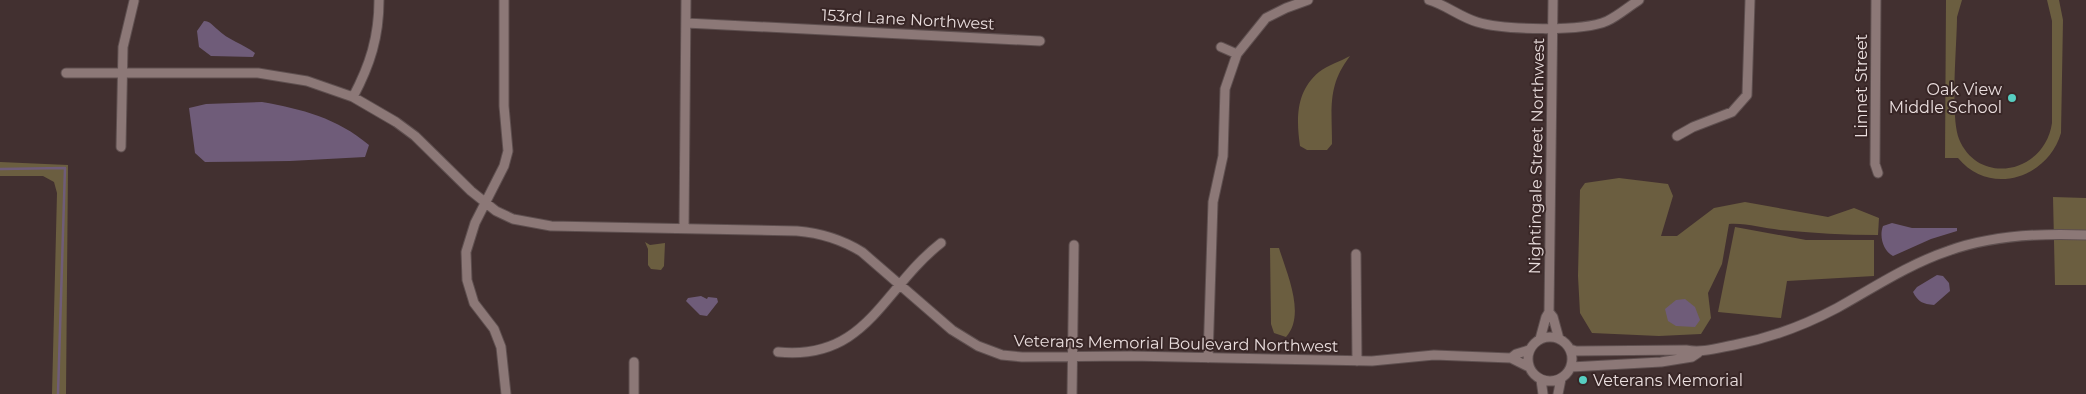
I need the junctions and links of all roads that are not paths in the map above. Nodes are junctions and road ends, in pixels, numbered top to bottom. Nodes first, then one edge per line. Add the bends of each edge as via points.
1 (379, 0) edge
2 (504, 0) edge
3 (686, 0) edge
4 (1308, 0) edge
5 (1429, 0) edge
6 (1553, 0) edge
7 (1639, 0) edge
8 (1750, 0) edge
9 (1876, 0) edge
10 (134, 1) edge
11 (686, 23) junction
12 (1552, 27) junction
13 (1040, 41) dead end
14 (1221, 47) dead end
15 (1237, 54) junction
16 (66, 73) dead end
17 (124, 74) junction
18 (353, 97) junction
19 (1677, 136) dead end
20 (121, 147) dead end
21 (1878, 172) dead end
22 (485, 203) junction
23 (684, 228) junction
24 (2086, 235) edge
25 (941, 243) dead end
26 (1074, 245) dead end
27 (1356, 254) dead end
28 (900, 284) junction
29 (1549, 312) junction
30 (1540, 339) junction
31 (1559, 339) junction
32 (1570, 349) junction
33 (1529, 350) junction
34 (778, 352) dead end
35 (1698, 352) junction
36 (1072, 358) junction
37 (1208, 358) junction
38 (1510, 358) junction
39 (1357, 361) junction
40 (634, 362) dead end
41 (1529, 366) junction
42 (1571, 367) junction
43 (1561, 379) junction
44 (1541, 380) junction
45 (506, 394) edge
46 (634, 394) edge
47 (1072, 394) edge
48 (1543, 394) edge
49 (1558, 394) edge

1 - 18 street via 375,46
2 - 22 street via 504,106 508,151
3 - 11 street
4 - 15 street via 1266,18
5 - 12 street via 1475,22 1492,26
6 - 12 street, Nightingale Street Northwest
7 - 12 street via 1606,22 1582,27
8 - 19 street via 1747,95 1732,112 1693,126
9 - 21 street, Linnet Street via 1875,164
10 - 17 street via 123,47
11 - 13 street, 153rd Lane Northwest
11 - 23 street
12 - 29 street, Nightingale Street Northwest
14 - 15 street
15 - 37 street via 1225,89 1223,156 1213,202
16 - 17 street, Veterans Memorial Boulevard Northwest
17 - 18 street, Veterans Memorial Boulevard Northwest via 258,74 307,81
17 - 20 street
18 - 22 street, Veterans Memorial Boulevard Northwest via 415,136
22 - 23 street, Veterans Memorial Boulevard Northwest via 514,219 537,224
22 - 45 street via 466,252 466,280 474,302 494,329 501,347
23 - 28 street, Veterans Memorial Boulevard Northwest via 797,231 831,237 862,252
24 - 35 street via 1992,239 1947,251 1915,264 1814,319 1759,340
25 - 28 street via 918,262
26 - 36 street
27 - 39 street
28 - 34 street via 869,322 843,341 813,352
28 - 36 street, Veterans Memorial Boulevard Northwest via 952,330 978,346 1002,355
29 - 30 street, Nightingale Street Northwest
29 - 31 street, Nightingale Street Northwest
30 - 31 street
30 - 33 street, Nightingale Street Northwest
31 - 32 street, Nightingale Street Northwest
32 - 35 street
32 - 42 street
33 - 38 street
33 - 41 street
35 - 42 street via 1692,357 1661,362
36 - 37 street, Veterans Memorial Boulevard Northwest
36 - 47 street
37 - 39 street, Veterans Memorial Boulevard Northwest
38 - 39 street, Veterans Memorial Boulevard Northwest via 1424,355
38 - 41 street, Veterans Memorial Boulevard Northwest
40 - 46 street
41 - 44 street
42 - 43 street
43 - 44 street
43 - 49 street
44 - 48 street

